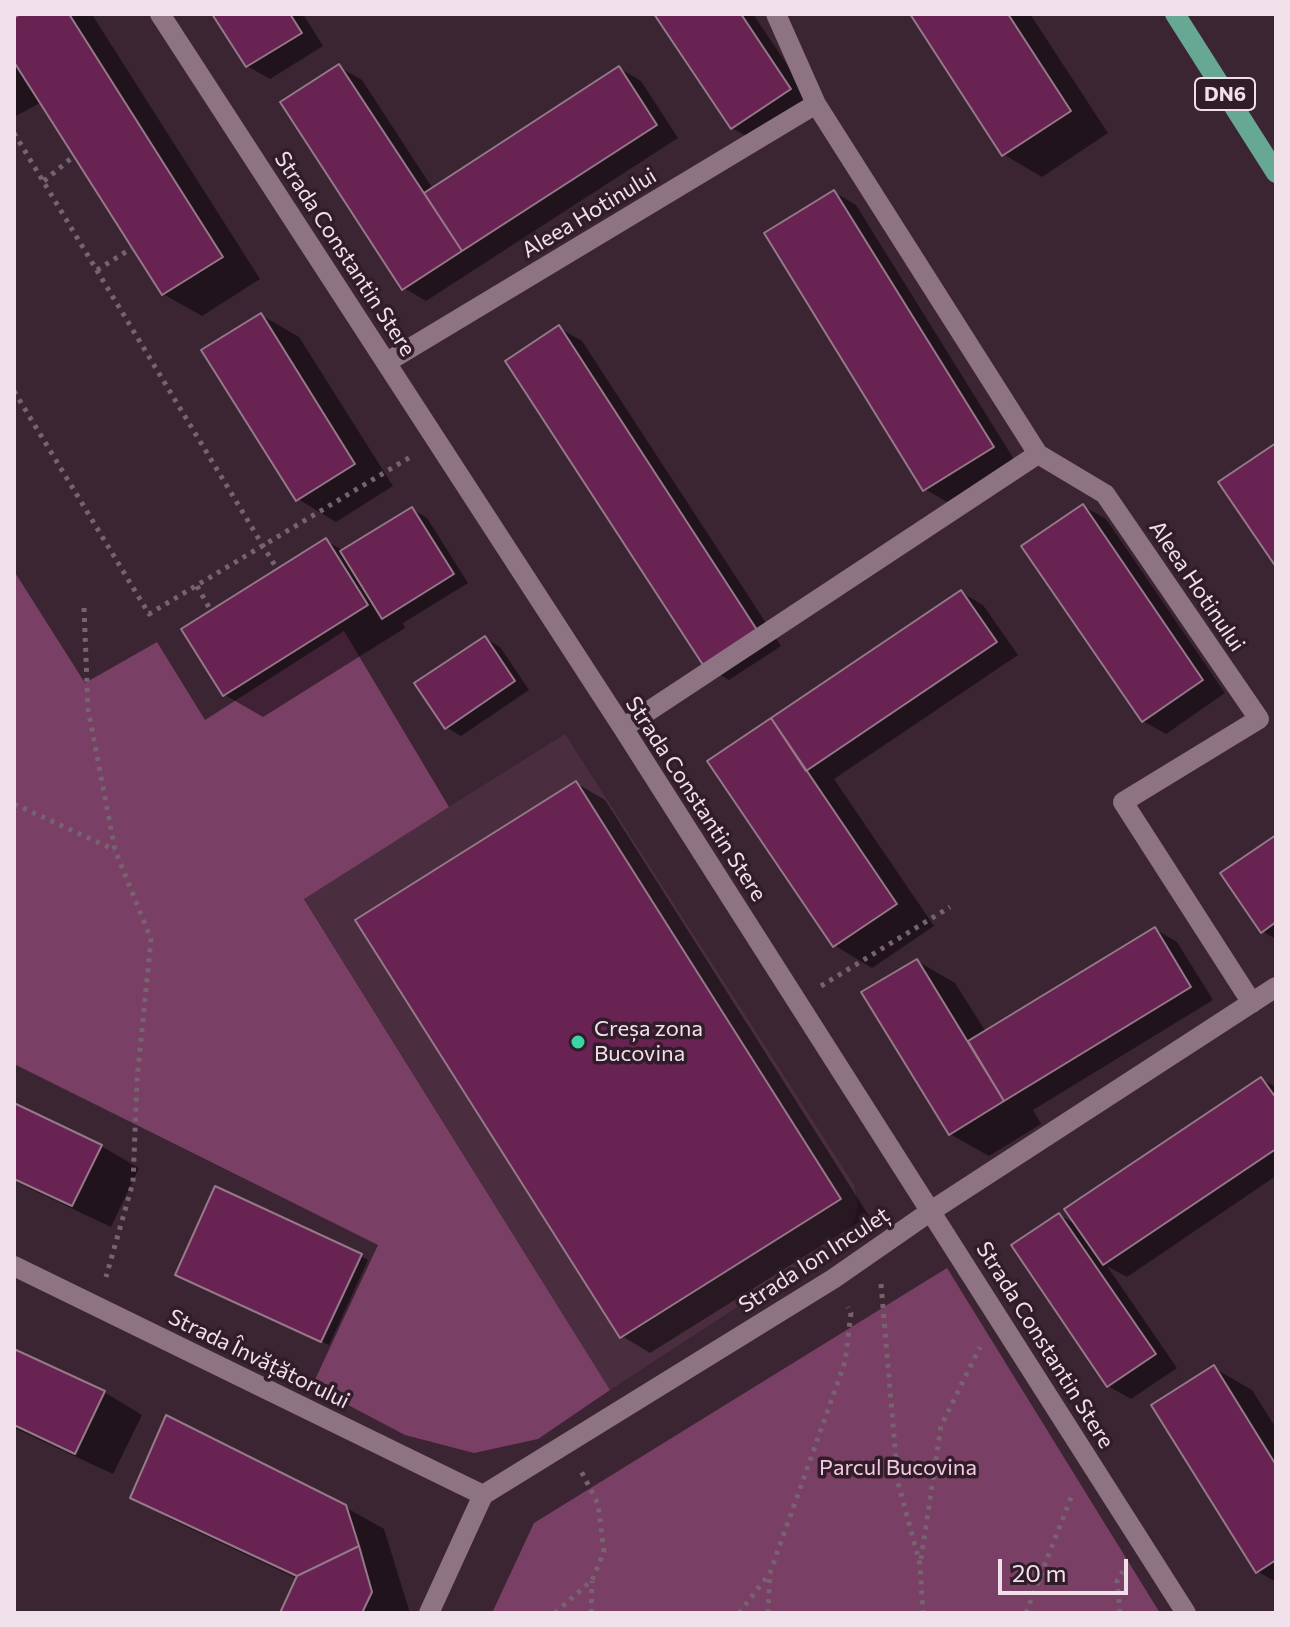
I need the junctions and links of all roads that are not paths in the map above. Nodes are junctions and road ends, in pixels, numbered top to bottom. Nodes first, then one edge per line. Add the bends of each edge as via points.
1 (160, 14) edge
2 (776, 14) edge
3 (1175, 14) edge
4 (816, 104) junction
5 (1276, 173) edge
6 (387, 362) junction
7 (1038, 454) junction
8 (623, 728) junction
9 (1276, 987) edge
10 (1252, 1003) junction
11 (931, 1211) junction
12 (14, 1266) edge
13 (483, 1495) junction
14 (429, 1613) edge
15 (1186, 1613) edge

1 - 6 street, Strada Constantin Stere
2 - 4 street, Aleea Hotinului
3 - 5 main road, DN6
4 - 6 street, Aleea Hotinului
4 - 7 street, Aleea Hotinului
6 - 8 street, Strada Constantin Stere
7 - 8 street
7 - 10 street, Aleea Hotinului via 1105,494 1259,719 1123,802
8 - 11 street, Strada Constantin Stere
9 - 10 street, Strada Ion Inculeț
10 - 11 street, Strada Ion Inculeț
11 - 13 street, Strada Ion Inculeț via 833,1279
11 - 15 street, Strada Constantin Stere
12 - 13 street, Strada Învățătorului
13 - 14 street

